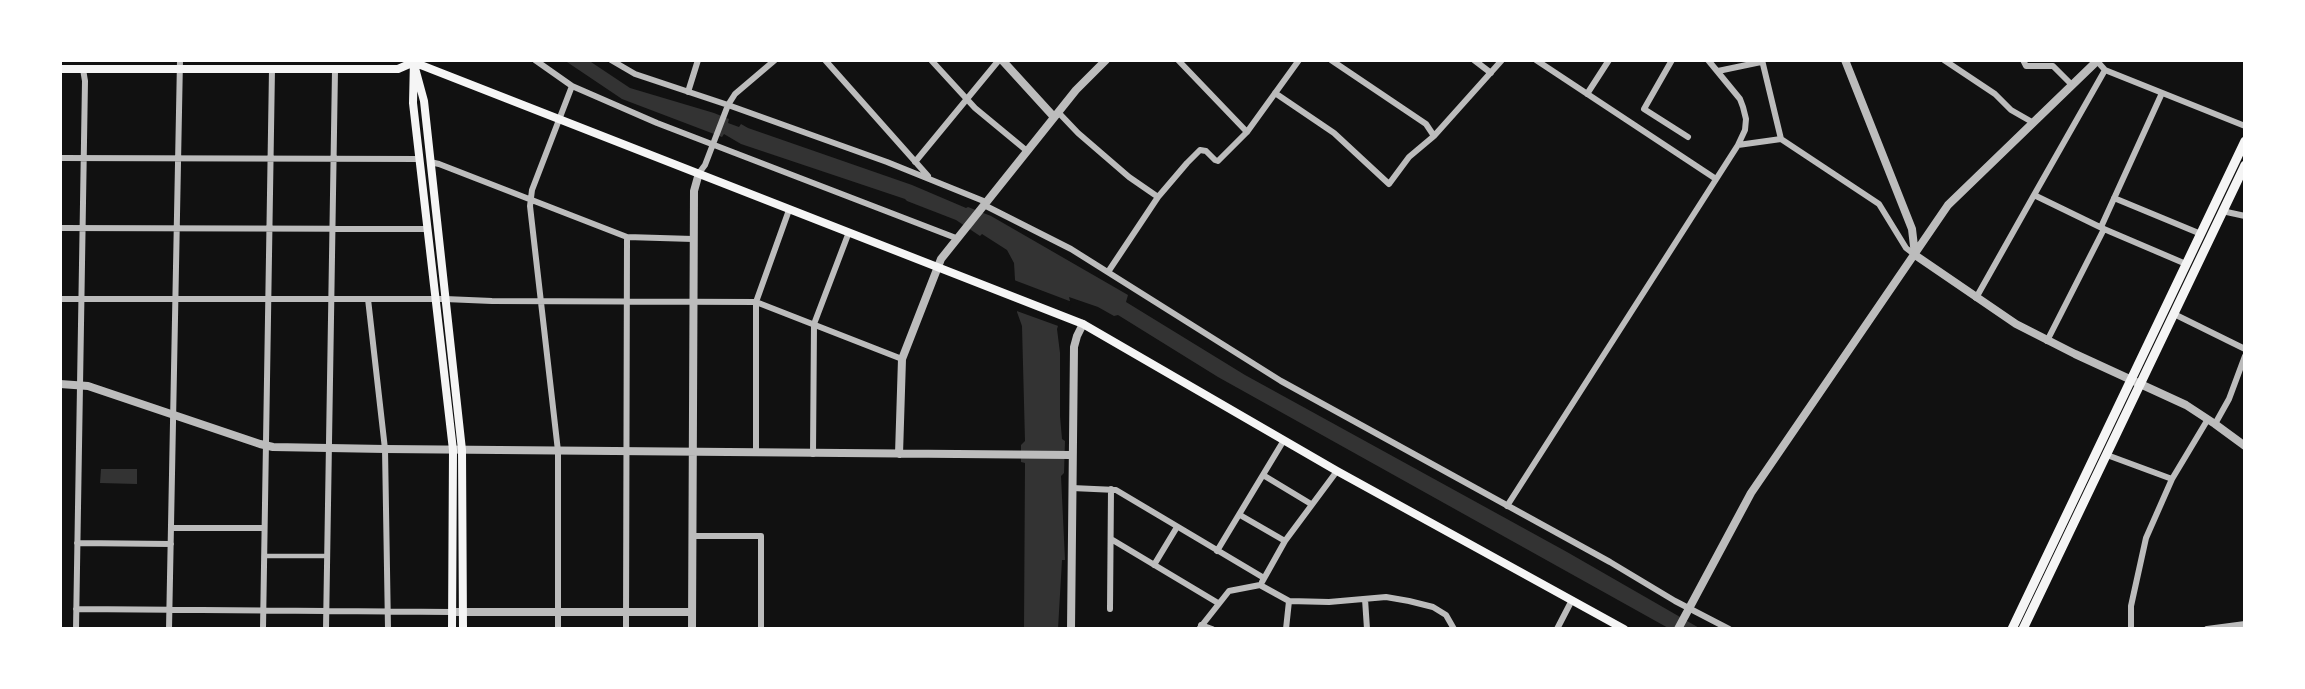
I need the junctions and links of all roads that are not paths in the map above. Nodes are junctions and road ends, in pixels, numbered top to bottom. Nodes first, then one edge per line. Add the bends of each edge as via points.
1 (535, 60) edge
2 (611, 60) edge
3 (698, 60) edge
4 (775, 60) edge
5 (825, 60) edge
6 (931, 60) edge
7 (1001, 60) edge
8 (1106, 60) edge
9 (1178, 60) edge
10 (1299, 60) edge
11 (1331, 60) edge
12 (1474, 60) edge
13 (1502, 60) edge
14 (1536, 60) edge
15 (1609, 60) edge
16 (1672, 60) edge
17 (1708, 60) edge
18 (1845, 60) edge
19 (1944, 60) edge
20 (2024, 60) edge
21 (412, 61) edge
22 (1762, 61) edge
23 (2097, 61) edge
24 (179, 64) edge
25 (60, 69) edge
26 (83, 69) junction
27 (272, 69) junction
28 (335, 70) junction
29 (2105, 70) junction
30 (1718, 71) junction
31 (1491, 73) junction
32 (2072, 85) junction
33 (572, 86) junction
34 (688, 92) junction
35 (1275, 93) junction
36 (2162, 93) junction
37 (1587, 94) junction
38 (966, 99) junction
39 (727, 109) junction
40 (1056, 115) junction
41 (558, 118) junction
42 (2032, 122) junction
43 (2245, 126) edge
44 (1247, 132) junction
45 (1434, 136) junction
46 (1688, 137) dead end
47 (1781, 139) junction
48 (715, 141) junction
49 (2245, 141) edge
50 (1738, 145) junction
51 (1027, 151) junction
52 (84, 157) junction
53 (60, 158) edge
54 (270, 158) junction
55 (177, 159) junction
56 (334, 159) junction
57 (419, 159) junction
58 (430, 162) junction
59 (915, 162) junction
60 (2245, 166) edge
61 (699, 173) junction
62 (930, 179) junction
63 (1716, 179) junction
64 (2034, 195) junction
65 (1158, 196) junction
66 (2114, 198) junction
67 (531, 200) junction
68 (984, 205) junction
69 (789, 210) junction
70 (2222, 212) junction
71 (2245, 216) edge
72 (60, 228) edge
73 (83, 228) junction
74 (177, 228) junction
75 (270, 228) junction
76 (334, 228) junction
77 (2102, 228) junction
78 (427, 229) junction
79 (849, 232) junction
80 (2201, 234) junction
81 (959, 235) junction
82 (627, 237) junction
83 (693, 239) junction
84 (1915, 255) junction
85 (2186, 264) junction
86 (938, 266) junction
87 (1108, 272) junction
88 (1976, 297) junction
89 (60, 299) edge
90 (81, 299) junction
91 (176, 299) junction
92 (267, 299) junction
93 (332, 299) junction
94 (368, 299) junction
95 (440, 299) junction
96 (541, 300) junction
97 (627, 300) junction
98 (693, 302) junction
99 (756, 302) junction
100 (2174, 314) junction
101 (814, 324) junction
102 (1083, 324) junction
103 (2047, 341) junction
104 (2245, 349) edge
105 (2245, 356) edge
106 (902, 359) junction
107 (2136, 381) junction
108 (60, 384) edge
109 (79, 384) junction
110 (174, 415) junction
111 (2208, 418) junction
112 (2216, 424) junction
113 (1284, 440) junction
114 (266, 446) junction
115 (2245, 446) edge
116 (329, 448) junction
117 (385, 449) junction
118 (457, 450) junction
119 (558, 451) junction
120 (626, 452) junction
121 (693, 453) junction
122 (756, 453) junction
123 (813, 454) junction
124 (899, 454) junction
125 (1069, 455) junction
126 (2106, 455) junction
127 (1337, 471) junction
128 (1263, 475) junction
129 (2172, 479) junction
130 (1072, 488) junction
131 (1111, 489) junction
132 (1311, 504) junction
133 (1507, 506) junction
134 (1240, 514) junction
135 (1177, 527) junction
136 (172, 528) junction
137 (264, 528) junction
138 (692, 536) junction
139 (1111, 539) junction
140 (1285, 541) junction
141 (77, 543) junction
142 (171, 544) junction
143 (1217, 551) junction
144 (264, 556) junction
145 (327, 556) junction
146 (1154, 565) junction
147 (1264, 578) junction
148 (1260, 585) junction
149 (1365, 599) junction
150 (1572, 600) junction
151 (1289, 601) junction
152 (1218, 603) junction
153 (76, 609) junction
154 (1110, 609) dead end
155 (170, 610) junction
156 (263, 610) junction
157 (1689, 610) junction
158 (327, 611) junction
159 (388, 611) junction
160 (558, 611) junction
161 (452, 612) junction
162 (463, 612) junction
163 (626, 612) junction
164 (692, 612) junction
165 (2245, 624) edge
166 (1200, 627) edge
167 (76, 629) edge
168 (170, 629) edge
169 (263, 629) edge
170 (326, 629) edge
171 (388, 629) edge
172 (452, 629) edge
173 (463, 629) edge
174 (558, 629) edge
175 (626, 629) edge
176 (692, 629) edge
177 (761, 629) edge
178 (1071, 629) edge
179 (1212, 629) edge
180 (1286, 629) edge
181 (1367, 629) edge
182 (1454, 629) edge
183 (1557, 629) edge
184 (1624, 629) edge
185 (1678, 629) edge
186 (1729, 629) edge
187 (2012, 629) edge
188 (2023, 629) edge
189 (2131, 629) edge
190 (2207, 629) edge

1 - 33 street
2 - 34 street via 635,74
3 - 34 street
4 - 39 street via 735,94
5 - 59 street
6 - 38 street
7 - 38 street
7 - 40 street
8 - 40 street
9 - 44 street
10 - 35 street
11 - 45 street via 1426,124
12 - 31 street
13 - 31 street
14 - 37 street
15 - 37 street
16 - 46 street via 1644,109
17 - 30 street
18 - 84 street via 1912,230
19 - 42 street
20 - 32 street via 2026,66 2053,66
21 - 28 main road via 398,69
21 - 41 main road
21 - 57 main road
21 - 58 main road via 422,90
22 - 30 street
22 - 47 street
23 - 29 street
23 - 32 street
24 - 26 main road
24 - 27 main road
24 - 55 street
25 - 26 main road
26 - 52 street
27 - 28 main road
27 - 54 street
28 - 56 street
29 - 36 street
29 - 64 street
30 - 50 street via 1743,107 1745,130
31 - 45 street
32 - 42 street
33 - 41 street
33 - 48 street via 657,123
34 - 39 street
35 - 44 street
35 - 45 street via 1334,133 1389,184 1409,157
36 - 43 street
36 - 66 street
37 - 63 street
38 - 51 street
38 - 59 street
39 - 48 street
39 - 62 street
40 - 51 street
40 - 65 street via 1129,177
41 - 61 main road
41 - 67 street
42 - 84 street via 1952,201
44 - 65 street via 1218,160 1200,150
47 - 50 street
47 - 84 street via 1879,204 1906,248
48 - 61 street
48 - 81 street
49 - 80 main road
50 - 63 street
51 - 68 street
52 - 53 street
52 - 55 street
52 - 73 street
54 - 55 street
54 - 56 street
54 - 75 street
55 - 74 street
56 - 57 street
56 - 76 street
57 - 78 main road
58 - 67 street
58 - 95 main road
59 - 62 street
60 - 70 main road
61 - 69 main road
61 - 83 street via 694,191
62 - 68 street
63 - 133 street
64 - 77 street
64 - 88 street
65 - 87 street
66 - 77 street
66 - 80 street
67 - 82 street
67 - 96 street
68 - 81 street
68 - 87 street
69 - 79 main road
69 - 99 street
70 - 71 street
70 - 100 main road
72 - 73 street
73 - 74 street
73 - 90 street
74 - 75 street
74 - 91 street
75 - 76 street
75 - 92 street
76 - 78 street
76 - 93 street
77 - 85 street
77 - 103 street
78 - 95 main road
79 - 86 main road
79 - 101 street
80 - 85 main road
81 - 86 street
82 - 83 street
82 - 97 street
83 - 98 street
84 - 88 street
84 - 157 street via 1751,493
85 - 107 main road
86 - 102 main road
86 - 106 street
87 - 133 street via 1281,381
88 - 103 street
89 - 90 street
90 - 91 street
90 - 109 street
91 - 92 street
91 - 110 street
92 - 93 street
92 - 114 street
93 - 94 street
93 - 116 street
94 - 95 street
94 - 117 street
95 - 96 street
95 - 118 main road
96 - 97 street
96 - 119 street
97 - 98 street
97 - 120 street
98 - 99 street
98 - 121 street
99 - 101 street
99 - 122 street
100 - 104 street
100 - 107 main road
101 - 106 street
101 - 123 street
102 - 113 main road
102 - 125 street via 1074,347
103 - 107 street
105 - 112 street
106 - 124 street
107 - 111 street
107 - 126 main road
107 - 187 main road
108 - 109 street
109 - 110 street
109 - 141 street
110 - 114 street
110 - 136 street
111 - 112 street
111 - 129 street
112 - 115 street
113 - 127 main road
113 - 128 street
114 - 116 street
114 - 137 street
116 - 117 street
116 - 145 street
117 - 118 street
117 - 159 street
118 - 119 street
118 - 161 main road
118 - 162 main road
119 - 120 street
119 - 160 street
120 - 121 street
120 - 163 street
121 - 122 street
121 - 138 street
122 - 123 street
123 - 124 street
124 - 125 street
125 - 130 street
126 - 129 street
126 - 188 main road
127 - 132 street
127 - 150 main road
128 - 132 street
128 - 134 street
129 - 189 street via 2146,538 2131,606
130 - 131 street
130 - 178 street
131 - 135 street
131 - 139 street
132 - 140 street
133 - 157 street
134 - 140 street
134 - 143 street
135 - 143 street
135 - 146 street
136 - 137 street
136 - 142 street
137 - 144 street
138 - 164 street
138 - 177 street via 762,536
139 - 146 street
139 - 154 street
140 - 147 street
141 - 142 street
141 - 153 street
142 - 155 street
143 - 147 street
144 - 145 street
144 - 156 street
145 - 158 street
146 - 152 street
147 - 148 street
148 - 151 street
148 - 152 street via 1229,591
149 - 151 street
149 - 181 street
149 - 182 street via 1386,597 1432,607 1446,615
150 - 183 street
150 - 184 main road
151 - 180 street
152 - 166 street
153 - 155 street
153 - 167 street
155 - 156 street
155 - 168 street
156 - 158 street
156 - 169 street
157 - 185 street
157 - 186 street
158 - 159 street
158 - 170 street
159 - 161 street
159 - 171 street
160 - 162 street
160 - 163 street
160 - 174 street
161 - 162 street
161 - 172 main road
162 - 173 main road
163 - 164 street
163 - 175 street
164 - 176 street
165 - 190 street
166 - 179 street

